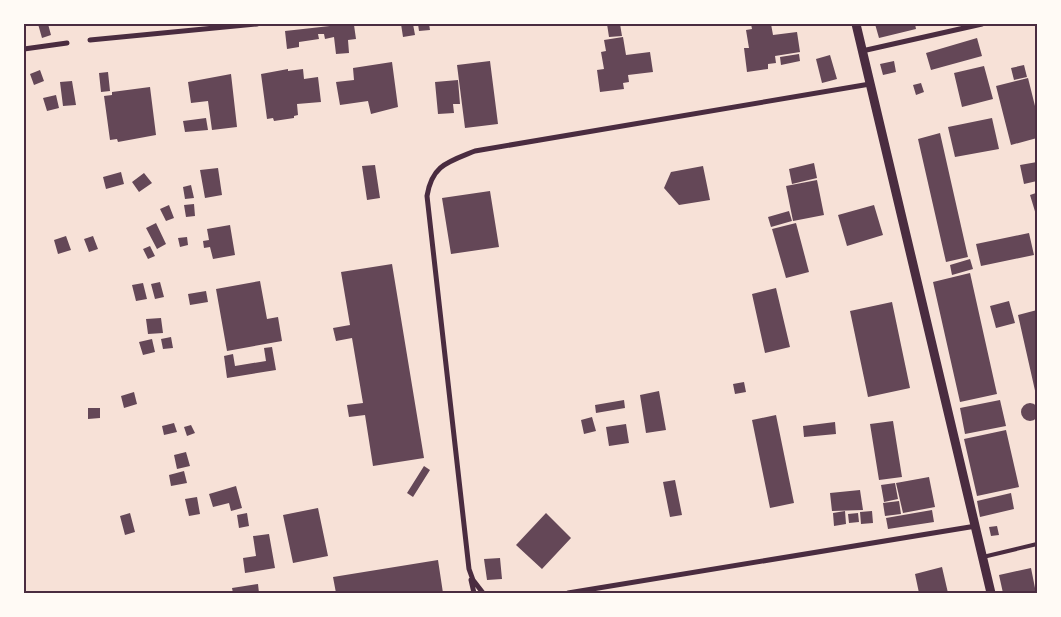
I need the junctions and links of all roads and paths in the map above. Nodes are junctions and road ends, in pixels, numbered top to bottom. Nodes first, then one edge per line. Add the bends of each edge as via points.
1 (257, 24) edge
2 (856, 24) edge
3 (982, 24) edge
4 (90, 40) dead end
5 (67, 43) dead end
6 (24, 49) edge
7 (862, 51) junction
8 (870, 84) junction
9 (976, 526) junction
10 (1037, 544) edge
11 (983, 557) junction
12 (469, 569) junction
13 (474, 593) edge
14 (483, 593) edge
15 (568, 593) edge
16 (991, 593) edge

1 - 4 street
2 - 7 street
3 - 7 street
5 - 6 street
7 - 8 street
8 - 9 street
8 - 12 street via 475,151 440,166 429,182 427,196
9 - 11 street
9 - 15 street
10 - 11 lane
11 - 16 street
12 - 13 street
12 - 14 street

